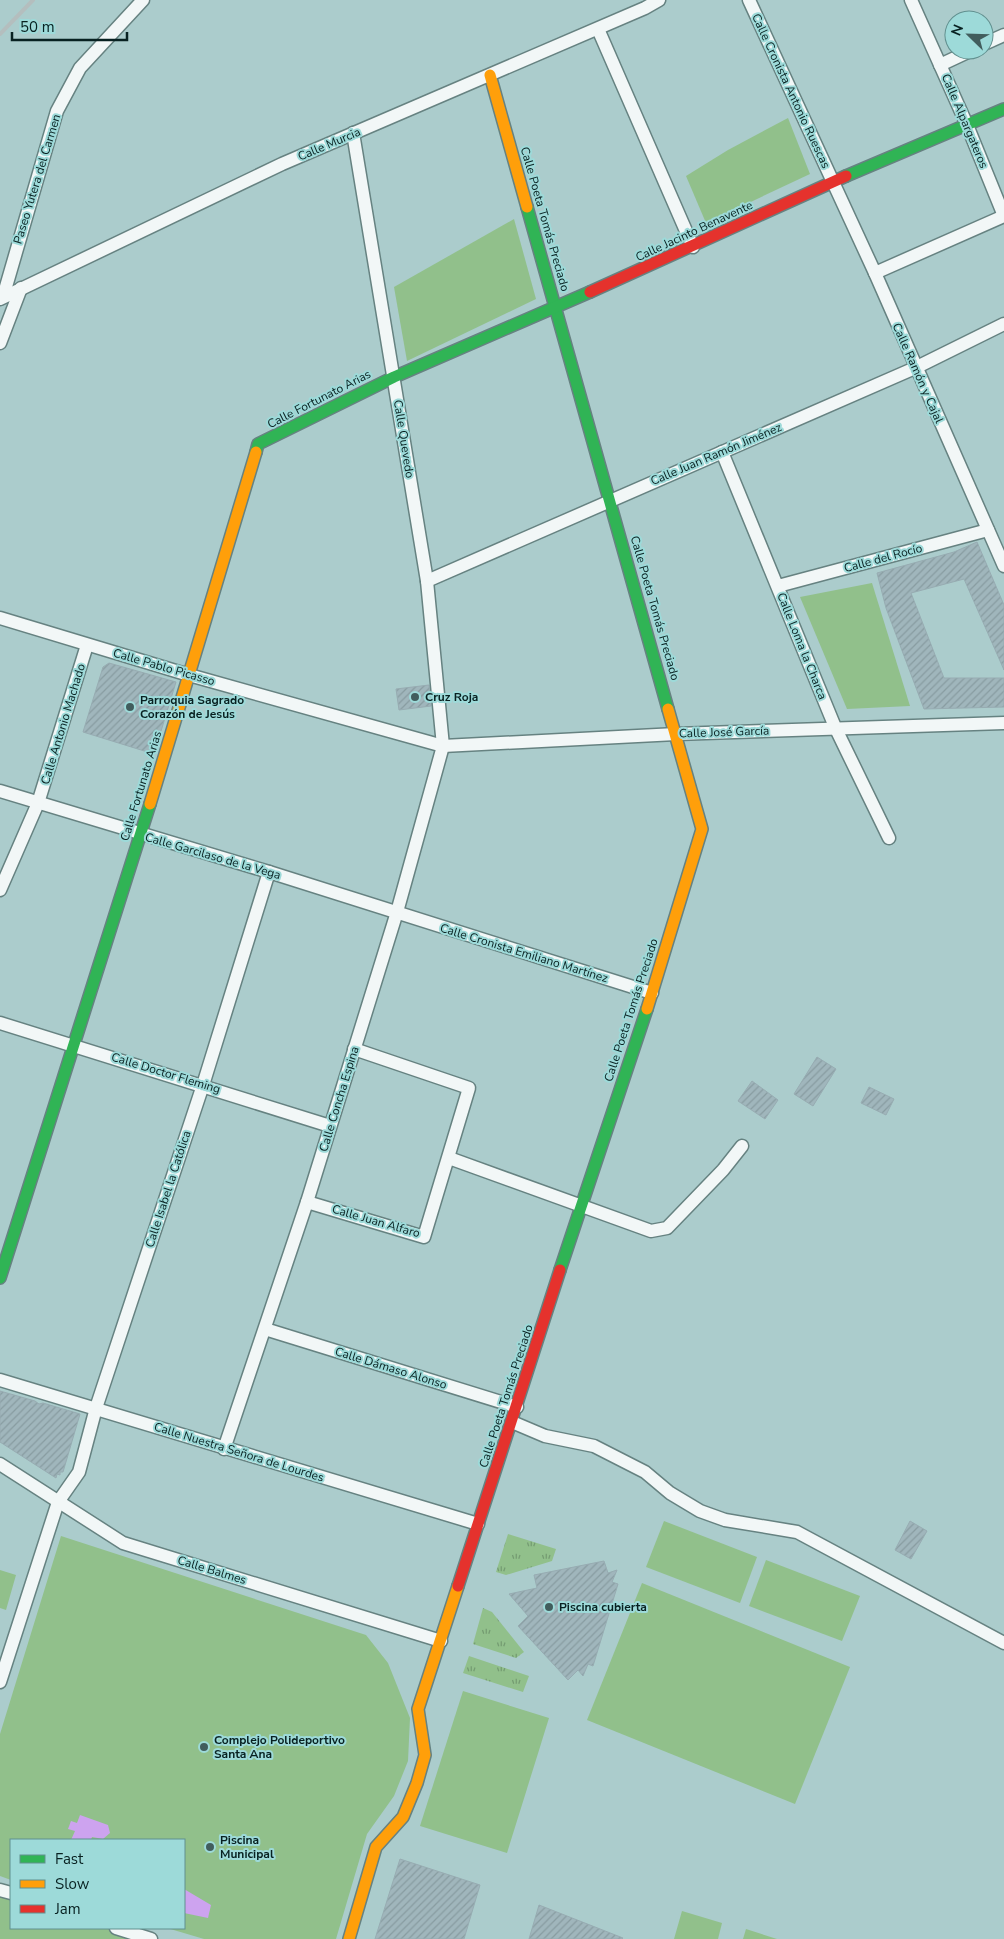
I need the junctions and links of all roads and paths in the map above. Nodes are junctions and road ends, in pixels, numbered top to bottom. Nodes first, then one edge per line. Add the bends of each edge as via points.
1 (143, 0) edge
2 (659, 0) edge
3 (749, 0) edge
4 (911, 0) edge
5 (598, 29) junction
6 (951, 60) edge
7 (940, 65) junction
8 (490, 74) junction
9 (1004, 109) edge
10 (967, 125) junction
11 (353, 133) junction
12 (833, 181) junction
13 (1004, 216) edge
14 (693, 247) junction
15 (875, 273) junction
16 (21, 288) junction
17 (1, 298) edge
18 (556, 308) junction
19 (1004, 324) edge
20 (0, 343) edge
21 (915, 368) junction
22 (394, 377) junction
23 (722, 452) junction
24 (610, 500) junction
25 (988, 530) junction
26 (1004, 566) edge
27 (427, 581) junction
28 (778, 586) junction
29 (0, 618) edge
30 (87, 645) junction
31 (189, 675) junction
32 (1004, 723) edge
33 (835, 727) junction
34 (676, 734) junction
35 (443, 746) junction
36 (0, 790) edge
37 (38, 803) junction
38 (141, 835) junction
39 (889, 838) dead end
40 (269, 872) junction
41 (0, 890) edge
42 (397, 912) junction
43 (652, 993) junction
44 (0, 1023) edge
45 (74, 1045) junction
46 (354, 1049) junction
47 (203, 1085) junction
48 (330, 1126) junction
49 (742, 1146) dead end
50 (449, 1158) junction
51 (307, 1202) junction
52 (580, 1205) junction
53 (0, 1278) edge
54 (265, 1329) junction
55 (0, 1380) edge
56 (517, 1407) junction
57 (96, 1408) junction
58 (512, 1422) junction
59 (224, 1449) junction
60 (0, 1464) edge
61 (58, 1502) junction
62 (478, 1524) junction
63 (441, 1641) junction
64 (1004, 1642) edge
65 (0, 1682) edge
66 (119, 1929) edge
67 (151, 1939) edge
68 (349, 1939) edge

1 - 17 street, Paseo Yutera del Carmen via 80,68 57,111
2 - 5 street, Calle Murcia
3 - 12 street, Calle Cronista Antonio Ruescas
4 - 7 street, Calle Alpargateros
5 - 8 street, Calle Murcia
5 - 14 street
6 - 7 street
7 - 10 street, Calle Alpargateros
8 - 11 street, Calle Murcia
8 - 18 street, Calle Poeta Tomás Preciado
9 - 10 street, Calle Jacinto Benavente
10 - 12 street, Calle Jacinto Benavente
10 - 13 street, Calle Alpargateros
11 - 16 street, Calle Murcia
11 - 22 street, Calle Quevedo
12 - 14 street, Calle Jacinto Benavente
12 - 15 street, Calle Ramón y Cajal
13 - 15 street
14 - 18 street, Calle Jacinto Benavente
15 - 21 street, Calle Ramón y Cajal
16 - 17 street, Calle Murcia
16 - 20 street
18 - 22 street, Calle Jacinto Benavente
18 - 24 street, Calle Poeta Tomás Preciado
19 - 21 street, Calle Juan Ramón Jiménez
21 - 23 street, Calle Juan Ramón Jiménez
21 - 25 street, Calle Ramón y Cajal
22 - 27 street, Calle Quevedo
22 - 31 street, Calle Fortunato Arias via 258,444
23 - 24 street, Calle Juan Ramón Jiménez
23 - 28 street, Calle Loma la Charca
24 - 27 street, Calle Juan Ramón Jiménez
24 - 34 street, Calle Poeta Tomás Preciado
25 - 26 street, Calle Ramón y Cajal
25 - 28 street, Calle del Rocío
27 - 35 street, Calle Quevedo
28 - 33 street, Calle Loma la Charca
29 - 30 street, Calle Pablo Picasso
30 - 31 street, Calle Pablo Picasso
30 - 37 street, Calle Antonio Machado
31 - 35 street, Calle Pablo Picasso
31 - 38 street, Calle Fortunato Arias
32 - 33 street, Calle José García
33 - 34 street, Calle José García
33 - 39 street, Calle Loma la Charca
34 - 35 street, Calle José García
34 - 43 street, Calle Poeta Tomás Preciado via 702,829
35 - 42 street, Calle Concha Espina
36 - 37 street, Calle Garcilaso de la Vega
37 - 38 street, Calle Garcilaso de la Vega
37 - 41 street, Calle Antonio Machado
38 - 40 street, Calle Garcilaso de la Vega
38 - 45 street, Calle Fortunato Arias
40 - 42 street, Calle Garcilaso de la Vega
40 - 47 street, Calle Isabel la Católica
42 - 43 street, Calle Cronista Emiliano Martínez
42 - 46 street, Calle Concha Espina
43 - 52 street, Calle Poeta Tomás Preciado
44 - 45 street, Calle Doctor Fleming
45 - 47 street, Calle Doctor Fleming
45 - 53 street, Calle Fortunato Arias
46 - 48 street, Calle Concha Espina
46 - 50 street, Calle Juan Alfaro via 469,1088
47 - 48 street, Calle Doctor Fleming
47 - 57 street, Calle Isabel la Católica
48 - 51 street, Calle Concha Espina
49 - 52 street via 667,1228 651,1231
50 - 51 street, Calle Juan Alfaro via 424,1237
50 - 52 street
51 - 54 street, Calle Concha Espina
52 - 56 street, Calle Poeta Tomás Preciado
54 - 56 street, Calle Dámaso Alonso
54 - 59 street, Calle Concha Espina
55 - 57 street, Calle Nuestra Señora de Lourdes
56 - 58 street, Calle Poeta Tomás Preciado
57 - 59 street, Calle Nuestra Señora de Lourdes
57 - 61 street, Calle Isabel la Católica via 80,1472
58 - 62 street, Calle Poeta Tomás Preciado
58 - 64 street via 544,1436 594,1446 645,1472 670,1493 700,1511 725,1520 797,1532
59 - 62 street, Calle Nuestra Señora de Lourdes
60 - 61 street, Calle Balmes
61 - 63 street, Calle Balmes via 123,1543
61 - 65 street, Calle Isabel la Católica
62 - 63 street, Calle Poeta Tomás Preciado
63 - 68 street, Calle Poeta Tomás Preciado via 418,1709 425,1755 417,1783 403,1817 376,1847
66 - 67 street

